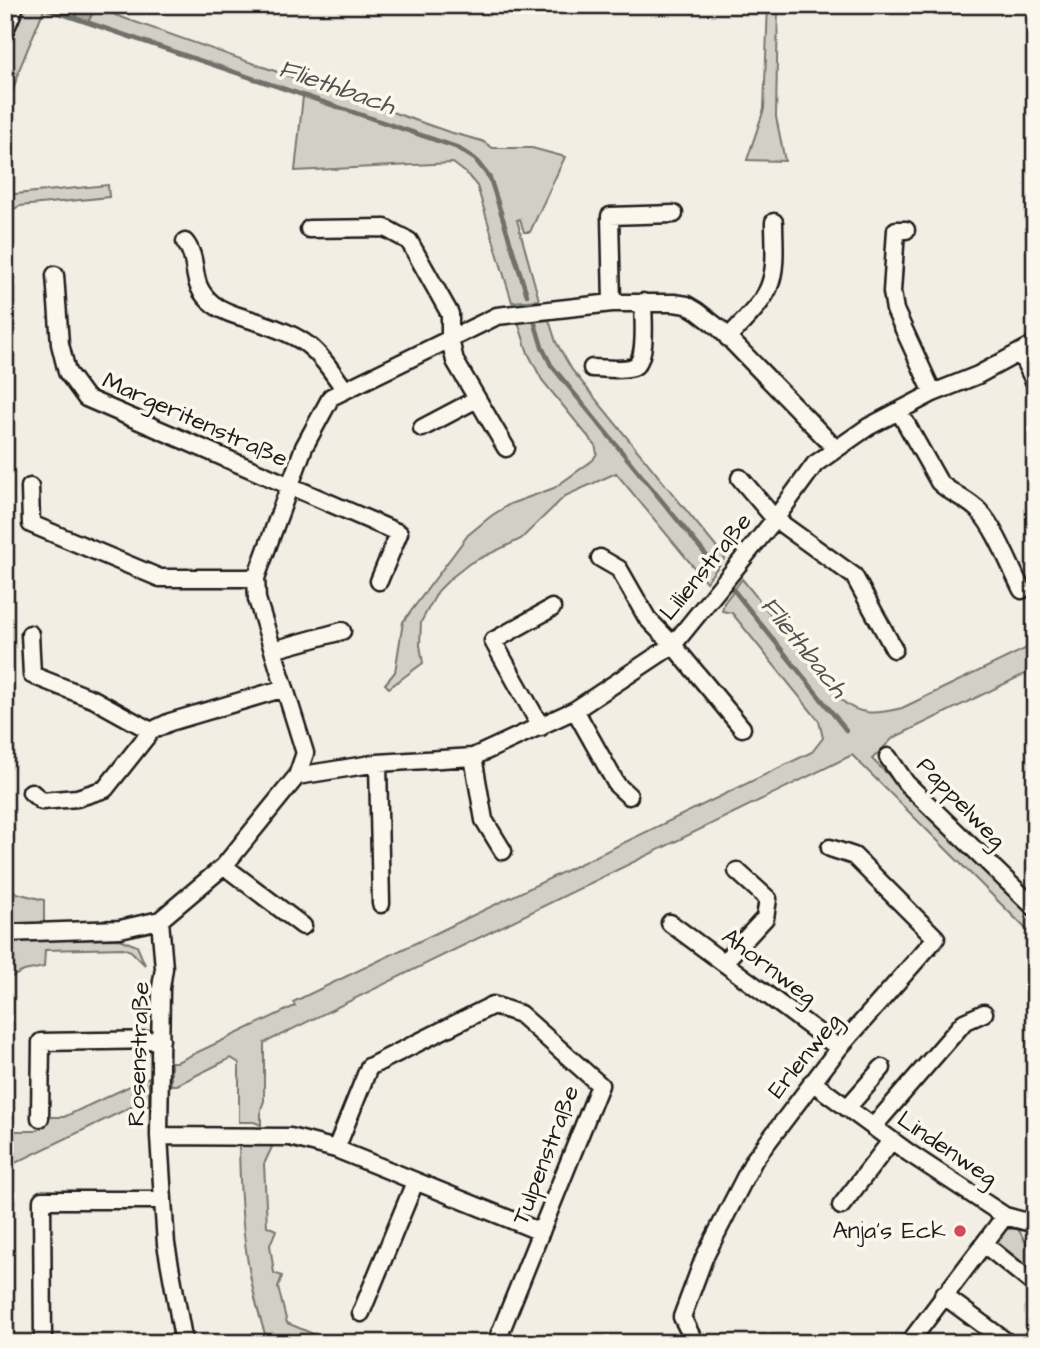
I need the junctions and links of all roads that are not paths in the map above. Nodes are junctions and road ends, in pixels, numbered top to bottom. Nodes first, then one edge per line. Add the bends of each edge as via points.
1 (13, 5) edge
2 (5, 24) edge
3 (674, 214) dead end
4 (774, 222) dead end
5 (309, 229) dead end
6 (906, 230) dead end
7 (185, 242) dead end
8 (55, 275) dead end
9 (643, 302) junction
10 (612, 303) junction
11 (728, 338) junction
12 (450, 339) junction
13 (1035, 344) edge
14 (1020, 352) junction
15 (592, 368) dead end
16 (1035, 383) edge
17 (345, 390) junction
18 (933, 393) junction
19 (477, 399) junction
20 (899, 411) junction
21 (422, 428) dead end
22 (506, 448) dead end
23 (835, 448) junction
24 (740, 478) dead end
25 (30, 486) dead end
26 (290, 486) junction
27 (775, 519) junction
28 (600, 558) dead end
29 (256, 578) junction
30 (380, 581) dead end
31 (1022, 590) dead end
32 (552, 608) dead end
33 (342, 631) dead end
34 (30, 634) dead end
35 (673, 645) junction
36 (894, 649) dead end
37 (273, 650) junction
38 (285, 688) junction
39 (575, 710) junction
40 (541, 727) junction
41 (742, 728) dead end
42 (151, 731) junction
43 (473, 757) junction
44 (888, 757) dead end
45 (378, 763) junction
46 (297, 776) junction
47 (31, 792) dead end
48 (629, 796) dead end
49 (830, 848) dead end
50 (503, 851) dead end
51 (224, 866) junction
52 (737, 871) dead end
53 (1031, 898) edge
54 (381, 904) dead end
55 (160, 920) junction
56 (670, 923) dead end
57 (303, 926) dead end
58 (5, 933) edge
59 (724, 962) junction
60 (984, 1013) dead end
61 (161, 1040) junction
62 (839, 1048) junction
63 (882, 1068) dead end
64 (811, 1082) junction
65 (847, 1108) junction
66 (40, 1118) dead end
67 (873, 1127) junction
68 (159, 1136) junction
69 (891, 1141) junction
70 (336, 1149) junction
71 (415, 1182) junction
72 (163, 1200) junction
73 (841, 1206) dead end
74 (1006, 1216) junction
75 (1035, 1224) edge
76 (541, 1232) junction
77 (984, 1244) junction
78 (1035, 1285) edge
79 (943, 1295) junction
80 (361, 1313) dead end
81 (43, 1343) edge
82 (184, 1343) edge
83 (496, 1343) edge
84 (695, 1343) edge
85 (909, 1343) edge
86 (1008, 1343) edge

1 - 2 main road
3 - 10 street via 610,216
4 - 11 street via 770,286
5 - 12 street via 385,228 409,241 450,314
6 - 18 street via 896,230 892,292 895,310
7 - 17 street via 191,250 195,281 210,302 226,312 295,335 320,355
8 - 26 street, Margeritenstraße via 60,344 67,372 86,398
9 - 10 street, Margeritenstraße
9 - 11 street, Margeritenstraße via 687,306
9 - 15 street via 639,363
10 - 12 street, Margeritenstraße via 497,316
11 - 23 street, Margeritenstraße
12 - 17 street, Margeritenstraße
12 - 19 street via 455,361
13 - 14 street, Lilienstraße
14 - 16 street
14 - 18 street, Lilienstraße
17 - 26 street, Margeritenstraße via 331,397 304,447
18 - 20 street, Lilienstraße
19 - 21 street
19 - 22 street
20 - 23 street, Lilienstraße
20 - 31 street via 939,482 987,522
23 - 27 street, Lilienstraße via 815,464
24 - 27 street, Lilienstraße
25 - 29 street via 31,524 160,578
26 - 29 street, Margeritenstraße
26 - 30 street, Margeritenstraße via 399,533
27 - 35 street, Lilienstraße
27 - 36 street, Lilienstraße via 854,576
28 - 35 street, Lilienstraße via 618,569 648,618
29 - 37 street, Margeritenstraße via 257,599
32 - 40 street via 493,641
33 - 37 street
34 - 42 street via 32,675 95,700
35 - 39 street, Lilienstraße
35 - 41 street, Lilienstraße
37 - 38 street, Margeritenstraße
38 - 42 street
38 - 46 street, Margeritenstraße via 304,753
39 - 40 street, Lilienstraße
39 - 48 street via 617,785
40 - 43 street, Lilienstraße
42 - 47 street via 105,789 42,802
43 - 45 street, Lilienstraße
43 - 50 street via 484,820
44 - 53 street, Pappelweg via 906,783
45 - 46 street, Lilienstraße
45 - 54 street
46 - 51 street
49 - 62 street, Erlenweg via 854,856 936,938
51 - 55 street
51 - 57 street
52 - 59 street via 768,899 765,918
55 - 58 street via 120,929
55 - 61 street, Rosenstraße via 164,968
56 - 59 street, Ahornweg
59 - 62 street, Ahornweg
60 - 67 street, Lindenweg via 964,1021
61 - 66 street via 41,1042
61 - 68 street, Rosenstraße
62 - 64 street, Erlenweg
63 - 65 street
64 - 65 street, Lindenweg
64 - 84 street, Erlenweg via 754,1160 704,1258 682,1317
65 - 67 street, Lindenweg
67 - 69 street, Lindenweg
68 - 70 street via 290,1137
68 - 72 street, Rosenstraße
69 - 73 street
69 - 74 street, Lindenweg
70 - 71 street
70 - 76 street, Tulpenstraße via 369,1067 493,1005 520,1014 600,1085
71 - 76 street
71 - 80 street
72 - 81 street via 42,1200
72 - 82 street, Rosenstraße
74 - 75 street, Lindenweg
74 - 77 street
76 - 83 street, Tulpenstraße
77 - 78 street
77 - 79 street
79 - 85 street
79 - 86 street

